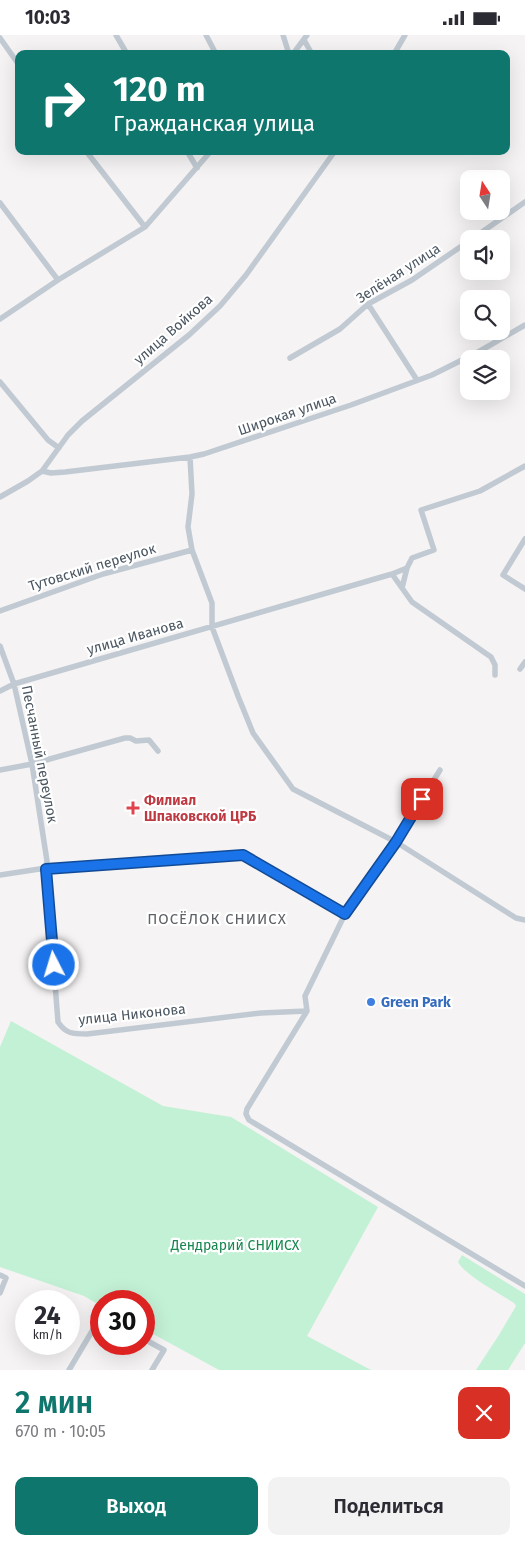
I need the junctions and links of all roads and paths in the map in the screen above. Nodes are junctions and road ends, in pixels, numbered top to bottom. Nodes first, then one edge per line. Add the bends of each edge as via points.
1 (116, 35) edge
2 (206, 35) edge
3 (404, 35) edge
4 (0, 38) edge
5 (284, 38) edge
6 (304, 40) edge
7 (125, 50) edge
8 (214, 50) edge
9 (288, 50) edge
10 (396, 50) edge
11 (15, 59) edge
12 (89, 155) edge
13 (189, 155) edge
14 (208, 155) edge
15 (332, 155) edge
16 (197, 168) junction
17 (525, 202) edge
18 (0, 203) edge
19 (145, 227) junction
20 (485, 230) edge
21 (460, 247) edge
22 (58, 280) junction
23 (368, 304) junction
24 (0, 319) edge
25 (525, 325) edge
26 (290, 358) dead end
27 (0, 381) edge
28 (417, 381) junction
29 (59, 448) junction
30 (190, 457) junction
31 (525, 466) edge
32 (42, 471) junction
33 (0, 497) edge
34 (525, 539) edge
35 (192, 550) junction
36 (407, 568) junction
37 (392, 575) junction
38 (402, 588) junction
39 (525, 589) edge
40 (0, 611) edge
41 (212, 627) junction
42 (0, 646) edge
43 (525, 662) edge
44 (520, 669) dead end
45 (495, 675) dead end
46 (14, 684) junction
47 (0, 691) edge
48 (158, 751) dead end
49 (32, 763) junction
50 (0, 770) edge
51 (440, 770) dead end
52 (396, 842) junction
53 (46, 869) junction
54 (0, 875) edge
55 (345, 914) junction
56 (525, 920) edge
57 (307, 1011) junction
58 (3, 1277) edge
59 (525, 1286) edge
60 (0, 1293) edge
61 (90, 1334) edge
62 (155, 1345) edge
63 (69, 1370) edge
64 (152, 1370) edge

1 - 7 street
2 - 8 street
3 - 10 street
4 - 11 street
5 - 6 street via 294,45
5 - 9 street
12 - 19 street
13 - 16 street
14 - 16 street
15 - 29 street, улица Войкова via 220,306 82,421
16 - 19 street
17 - 20 street
18 - 22 street
19 - 22 street
21 - 23 street, Зелёная улица via 412,280
22 - 24 street
23 - 26 street, Зелёная улица via 340,329
23 - 28 street
25 - 28 street, Широкая улица via 456,364
27 - 29 street via 48,440
28 - 30 street, Широкая улица via 232,446
29 - 32 street, улица Войкова
30 - 32 street, Широкая улица via 65,472
30 - 35 street via 192,494 188,527
31 - 36 street, улица Иванова via 480,491 422,510 434,550 412,558
32 - 33 street, улица Войкова
34 - 39 street via 503,575
35 - 40 street, Тутовский переулок via 103,574
35 - 41 street via 212,603
36 - 37 street, улица Иванова
36 - 38 street
37 - 38 street
37 - 41 street, улица Иванова
38 - 45 street via 412,601 491,657
41 - 46 street, улица Иванова
41 - 52 street via 253,733 293,789
42 - 46 street, Песчанный переулок
43 - 44 street
46 - 47 street, улица Иванова
46 - 49 street, Песчанный переулок
48 - 49 street via 149,740 125,738
49 - 50 street
49 - 53 street, Песчанный переулок
51 - 52 street
52 - 55 street
52 - 56 street via 516,919
53 - 54 street
53 - 55 street via 243,855
53 - 57 street, улица Никонова via 58,1022 63,1030 87,1034 260,1013
55 - 57 street via 305,996
57 - 59 street via 247,1109 249,1120
58 - 60 street
61 - 63 street
62 - 64 street via 164,1350

